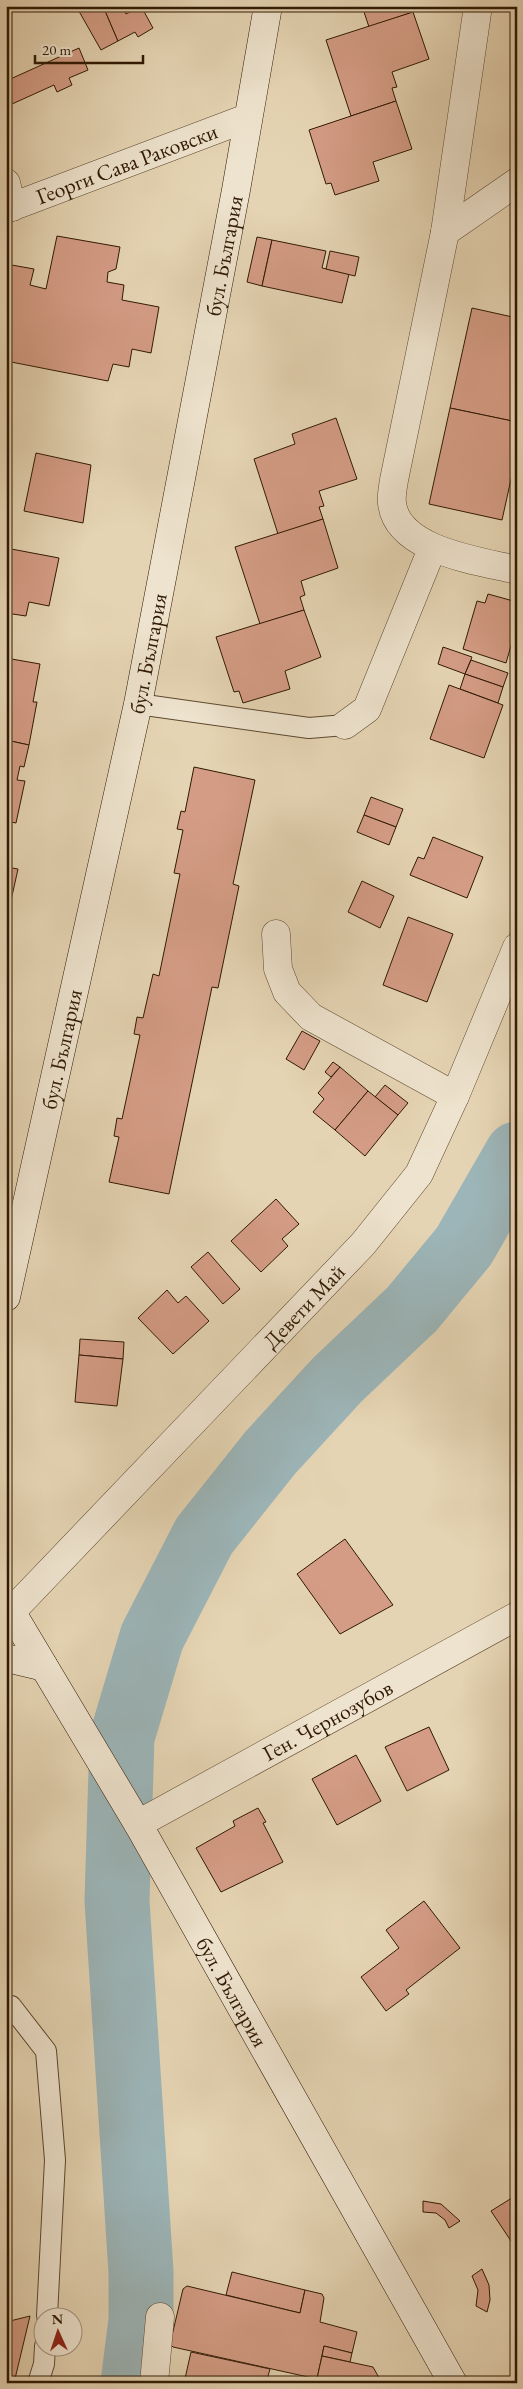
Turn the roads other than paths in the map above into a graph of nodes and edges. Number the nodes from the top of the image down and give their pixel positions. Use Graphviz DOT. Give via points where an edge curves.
graph roads {
  1 [pos="268,6"];
  2 [pos="478,6"];
  3 [pos="247,118"];
  4 [pos="517,182"];
  5 [pos="8,200"];
  6 [pos="444,232"];
  7 [pos="432,548"];
  8 [pos="517,570"];
  9 [pos="138,704"];
  10 [pos="345,725"];
  11 [pos="276,934"];
  12 [pos="517,947"];
  13 [pos="455,1096"];
  14 [pos="6,1297"];
  15 [pos="9,1607"];
  16 [pos="517,1616"];
  17 [pos="6,1658"];
  18 [pos="44,1667"];
  19 [pos="137,1821"];
  20 [pos="11,2006"];
  21 [pos="48,2306"];
  22 [pos="160,2317"];
  23 [pos="44,2356"];
  24 [pos="38,2383"];
  25 [pos="154,2383"];
  26 [pos="453,2383"];
  1 -- 3 [label="street, бул. България"];
  2 -- 6 [label="street"];
  3 -- 5 [label="street, Георги Сава Раковски"];
  3 -- 9 [label="street, бул. България"];
  4 -- 6 [label="street"];
  6 -- 7 [label="street" via="394,480 392,504 402,527"];
  7 -- 8 [label="street"];
  7 -- 10 [label="street" via="367,709"];
  9 -- 10 [label="lane" via="308,728"];
  9 -- 14 [label="street, бул. България"];
  11 -- 13 [label="street" via="278,969 287,992 311,1017"];
  12 -- 13 [label="street, Девети Май"];
  13 -- 15 [label="street, Девети Май" via="419,1174 363,1244"];
  15 -- 18 [label="street, бул. България"];
  16 -- 19 [label="street, Ген. Чернозубов"];
  17 -- 18 [label="street"];
  18 -- 19 [label="street, бул. България"];
  19 -- 26 [label="street, бул. България"];
  20 -- 21 [label="lane" via="46,2051 55,2160"];
  22 -- 25 [label="street"];
  23 -- 24 [label="lane"];
}
